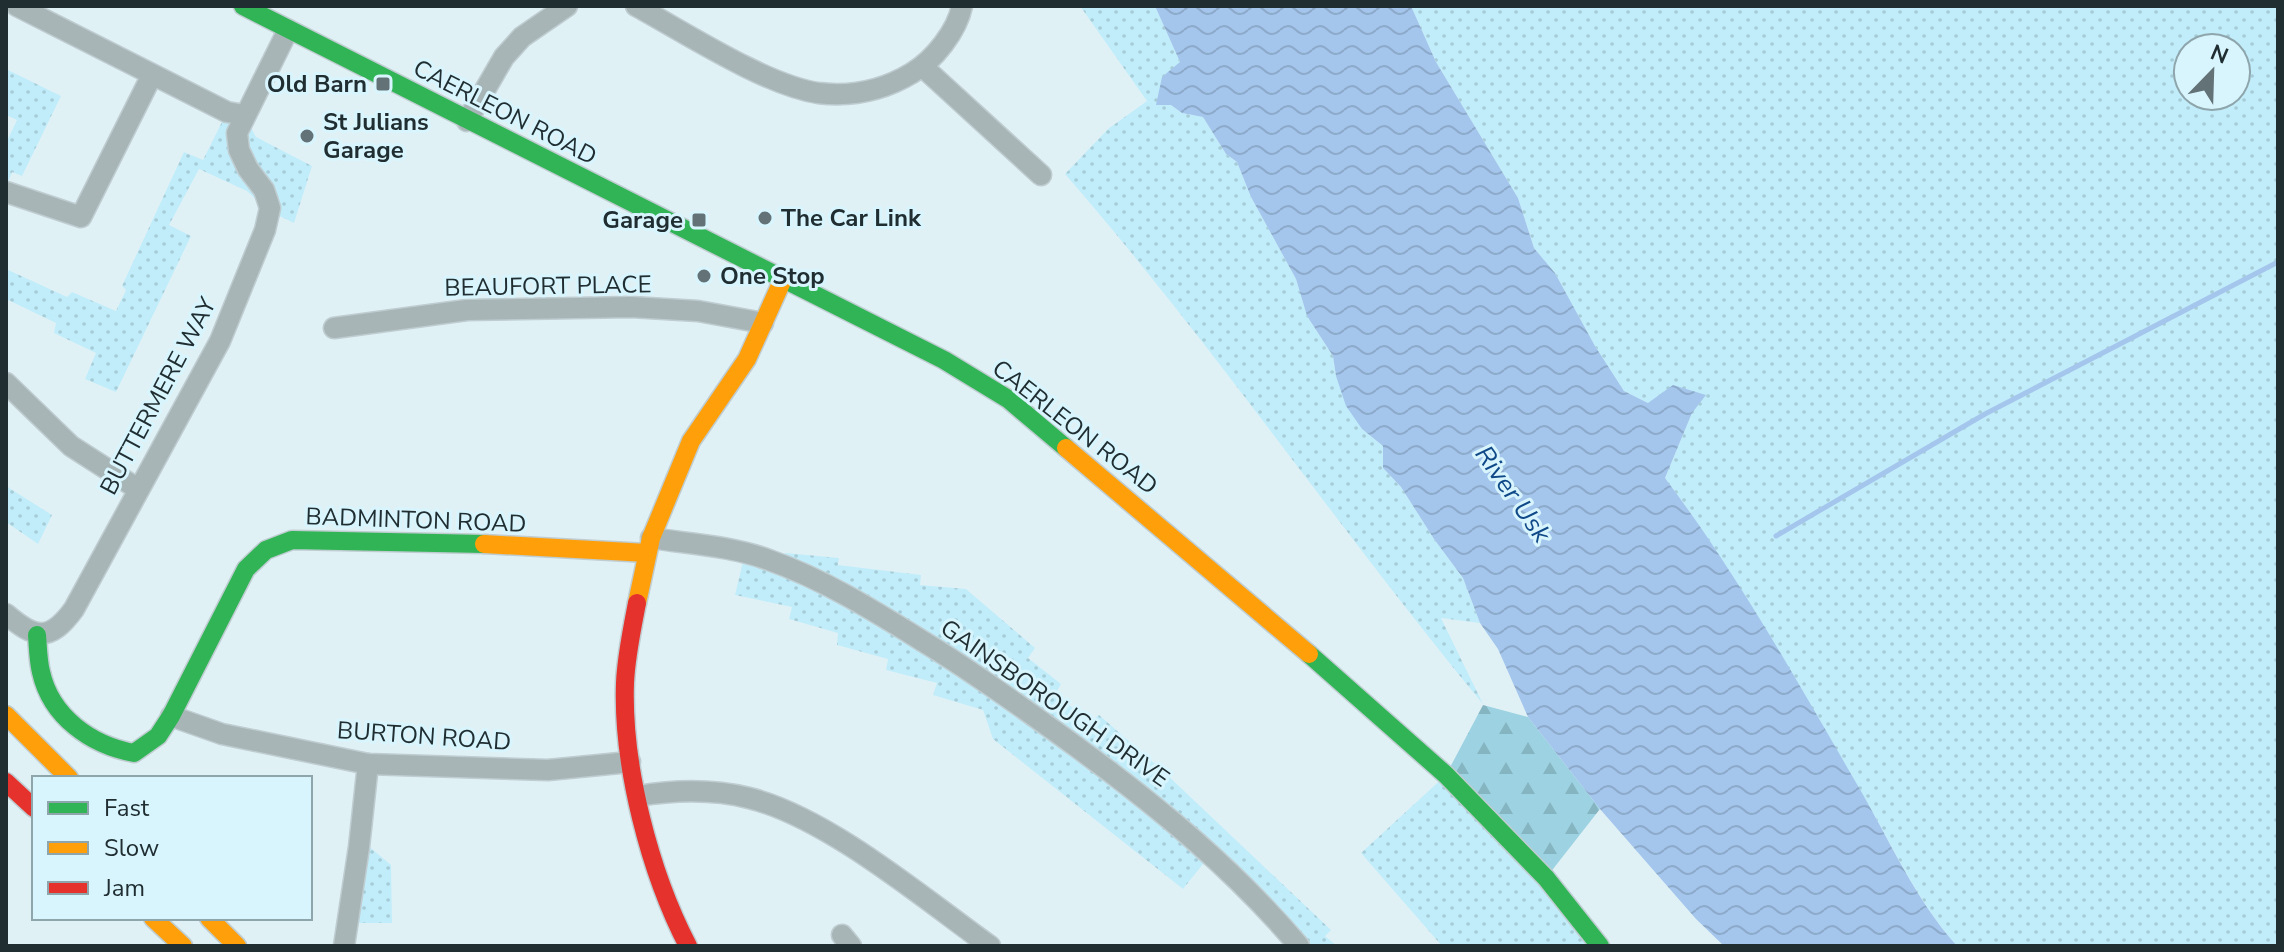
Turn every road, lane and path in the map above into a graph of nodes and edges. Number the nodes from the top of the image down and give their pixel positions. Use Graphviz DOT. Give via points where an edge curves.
graph roads {
  1 [pos="17,6"];
  2 [pos="243,6"];
  3 [pos="567,6"];
  4 [pos="636,6"];
  5 [pos="962,6"];
  6 [pos="288,30"];
  7 [pos="923,67"];
  8 [pos="152,75"];
  9 [pos="244,115"];
  10 [pos="467,121"];
  11 [pos="1041,175"];
  12 [pos="6,192"];
  13 [pos="784,277"];
  14 [pos="763,323"];
  15 [pos="334,328"];
  16 [pos="6,383"];
  17 [pos="138,489"];
  18 [pos="649,546"];
  19 [pos="6,614"];
  20 [pos="37,635"];
  21 [pos="6,715"];
  22 [pos="171,716"];
  23 [pos="6,734"];
  24 [pos="630,762"];
  25 [pos="368,764"];
  26 [pos="55,776"];
  27 [pos="67,776"];
  28 [pos="6,782"];
  29 [pos="638,796"];
  30 [pos="32,806"];
  31 [pos="155,920"];
  32 [pos="211,920"];
  33 [pos="183,946"];
  34 [pos="237,946"];
  35 [pos="344,946"];
  36 [pos="688,946"];
  37 [pos="988,946"];
  38 [pos="1299,946"];
  39 [pos="1600,946"];
  1 -- 8 [label="street"];
  2 -- 6 [label="main road, CAERLEON ROAD"];
  3 -- 10 [label="street" via="522,37 504,57"];
  4 -- 7 [label="street" via="754,70 816,93 878,89"];
  5 -- 7 [label="street" via="944,43"];
  6 -- 9 [label="street"];
  6 -- 10 [label="main road, CAERLEON ROAD"];
  7 -- 11 [label="street"];
  8 -- 9 [label="street" via="227,112"];
  8 -- 12 [label="street" via="81,217"];
  9 -- 17 [label="street, BUTTERMERE WAY" via="237,133 239,150 270,208 265,230 220,341"];
  10 -- 13 [label="main road, CAERLEON ROAD"];
  13 -- 14 [label="main road"];
  13 -- 39 [label="main road, CAERLEON ROAD" via="944,360 1008,399 1054,436 1446,775 1546,878"];
  14 -- 15 [label="street, BEAUFORT PLACE" via="698,311 631,307 467,310"];
  14 -- 18 [label="main road" via="747,359 691,441"];
  16 -- 17 [label="street" via="71,446"];
  17 -- 20 [label="street, BUTTERMERE WAY" via="74,609 62,625"];
  18 -- 22 [label="main road, BADMINTON ROAD" via="292,540 273,544 246,569"];
  18 -- 24 [label="main road" via="625,683"];
  18 -- 38 [label="street, GAINSBOROUGH DRIVE" via="727,549 769,560 883,617 990,683 1172,819"];
  19 -- 20 [label="street"];
  20 -- 22 [label="main road, BADMINTON ROAD" via="42,676 55,703 65,719 104,747 134,753 158,736"];
  21 -- 27 [label="main road"];
  22 -- 25 [label="street, BURTON ROAD" via="222,734"];
  23 -- 26 [label="main road"];
  24 -- 25 [label="street, BURTON ROAD" via="548,770"];
  24 -- 29 [label="main road"];
  25 -- 35 [label="street"];
  28 -- 30 [label="main road"];
  29 -- 36 [label="main road" via="659,879"];
  29 -- 37 [label="street" via="718,792 783,810 880,867"];
  31 -- 33 [label="main road"];
  32 -- 34 [label="main road"];
}
